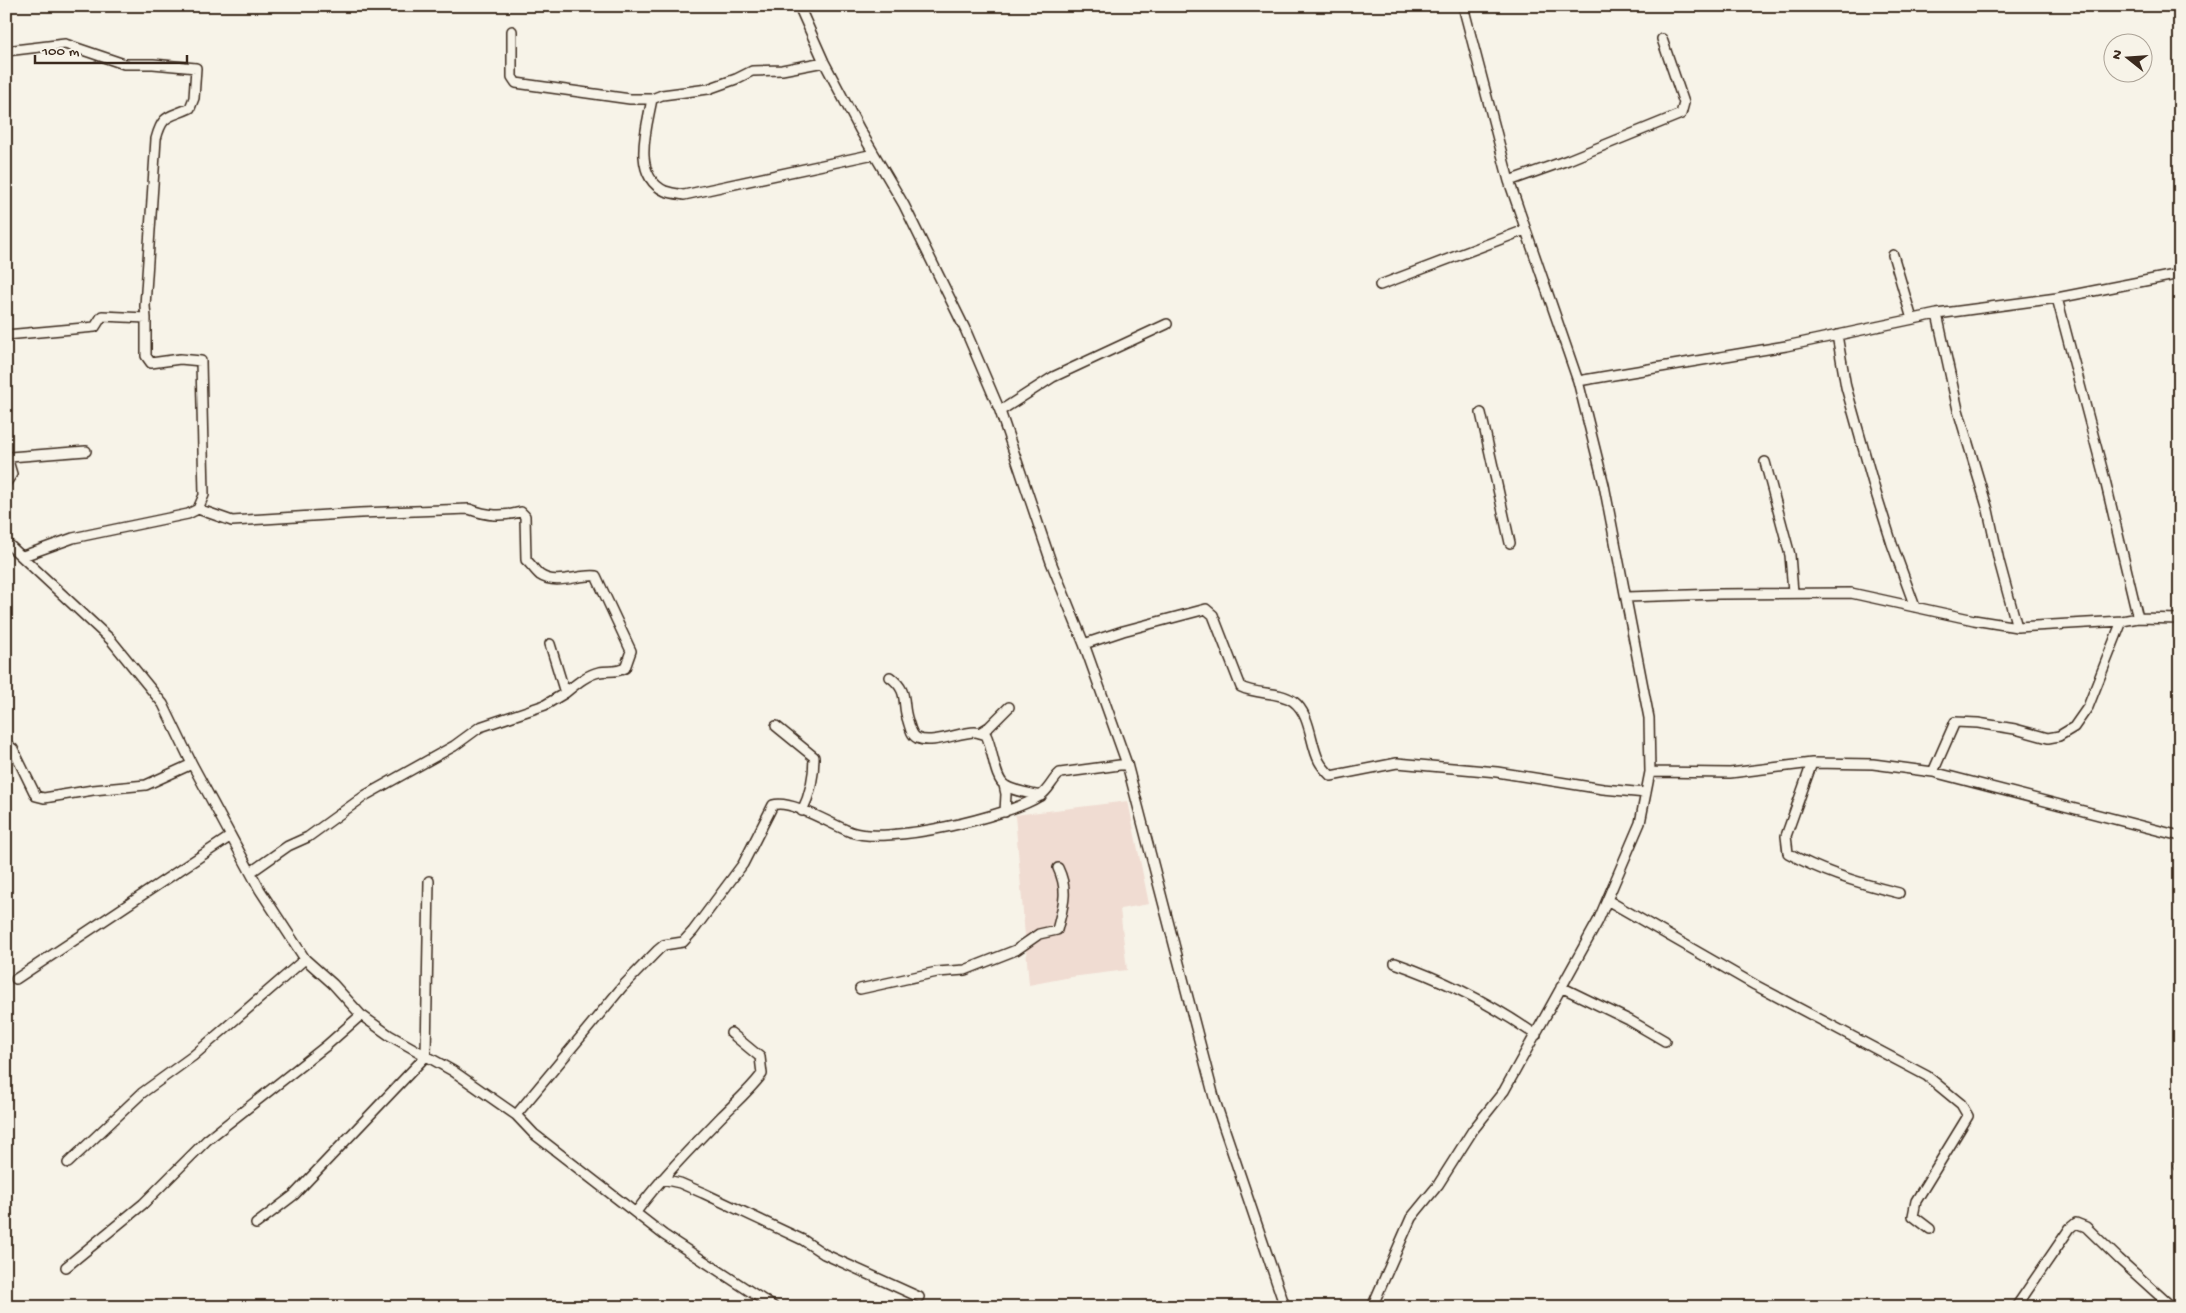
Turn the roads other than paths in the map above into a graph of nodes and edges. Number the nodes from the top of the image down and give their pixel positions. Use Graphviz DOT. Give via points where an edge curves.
graph roads {
  1 [pos="799,6"];
  2 [pos="1463,6"];
  3 [pos="512,31"];
  4 [pos="1662,39"];
  5 [pos="6,51"];
  6 [pos="824,62"];
  7 [pos="652,99"];
  8 [pos="874,154"];
  9 [pos="1509,181"];
  10 [pos="1525,230"];
  11 [pos="1893,255"];
  12 [pos="2180,274"];
  13 [pos="1380,286"];
  14 [pos="2057,298"];
  15 [pos="1937,314"];
  16 [pos="146,318"];
  17 [pos="1912,319"];
  18 [pos="1167,324"];
  19 [pos="6,335"];
  20 [pos="1837,335"];
  21 [pos="1578,381"];
  22 [pos="1000,411"];
  23 [pos="1481,413"];
  24 [pos="86,452"];
  25 [pos="1765,462"];
  26 [pos="6,483"];
  27 [pos="198,509"];
  28 [pos="6,542"];
  29 [pos="1510,543"];
  30 [pos="23,556"];
  31 [pos="1793,592"];
  32 [pos="1626,597"];
  33 [pos="1915,607"];
  34 [pos="2138,618"];
  35 [pos="2180,619"];
  36 [pos="2122,621"];
  37 [pos="2017,627"];
  38 [pos="550,644"];
  39 [pos="1084,644"];
  40 [pos="890,677"];
  41 [pos="565,693"];
  42 [pos="1009,707"];
  43 [pos="776,726"];
  44 [pos="979,733"];
  45 [pos="6,744"];
  46 [pos="1812,763"];
  47 [pos="192,764"];
  48 [pos="1128,764"];
  49 [pos="1650,772"];
  50 [pos="1932,772"];
  51 [pos="1004,785"];
  52 [pos="1646,793"];
  53 [pos="1041,796"];
  54 [pos="802,810"];
  55 [pos="1005,812"];
  56 [pos="231,836"];
  57 [pos="2180,836"];
  58 [pos="1058,868"];
  59 [pos="251,872"];
  60 [pos="429,881"];
  61 [pos="1899,893"];
  62 [pos="1607,900"];
  63 [pos="304,959"];
  64 [pos="1395,963"];
  65 [pos="16,979"];
  66 [pos="1562,987"];
  67 [pos="860,989"];
  68 [pos="361,1015"];
  69 [pos="731,1033"];
  70 [pos="1536,1035"];
  71 [pos="1665,1041"];
  72 [pos="426,1056"];
  73 [pos="516,1115"];
  74 [pos="68,1164"];
  75 [pos="662,1179"];
  76 [pos="636,1212"];
  77 [pos="256,1224"];
  78 [pos="1930,1229"];
  79 [pos="66,1267"];
  80 [pos="919,1297"];
  81 [pos="774,1307"];
  82 [pos="1285,1307"];
  83 [pos="1372,1307"];
  84 [pos="2016,1307"];
  85 [pos="2172,1307"];
  1 -- 6 [label="street"];
  2 -- 9 [label="street"];
  3 -- 7 [label="street" via="512,77 516,83 630,99"];
  4 -- 9 [label="street" via="1684,102 1681,114"];
  5 -- 16 [label="street" via="65,44 124,64 196,68 190,108 168,115 160,124 156,138"];
  6 -- 7 [label="street" via="782,70 752,71 708,90"];
  6 -- 8 [label="street"];
  7 -- 8 [label="street" via="644,165 652,181 665,191 684,195"];
  8 -- 22 [label="street" via="965,329"];
  9 -- 10 [label="street"];
  10 -- 13 [label="street"];
  10 -- 21 [label="street"];
  11 -- 17 [label="street"];
  12 -- 14 [label="street"];
  14 -- 15 [label="street"];
  14 -- 34 [label="street"];
  15 -- 17 [label="street"];
  15 -- 37 [label="street" via="1958,410 1988,510"];
  16 -- 19 [label="street" via="102,316 95,327"];
  16 -- 27 [label="street" via="146,356 151,363 180,359 201,362 204,495"];
  17 -- 20 [label="street"];
  18 -- 22 [label="street" via="1053,377"];
  20 -- 21 [label="street"];
  20 -- 33 [label="street" via="1846,386 1875,490"];
  21 -- 32 [label="street" via="1604,485"];
  22 -- 39 [label="street" via="1051,562"];
  23 -- 29 [label="street"];
  24 -- 26 [label="street" via="10,458 12,474"];
  25 -- 31 [label="street" via="1790,555"];
  27 -- 30 [label="street" via="188,514 73,538"];
  27 -- 41 [label="street" via="232,521 469,509 503,517 521,512 525,516 526,560 541,576 562,580 596,576 631,652 625,668 584,678"];
  28 -- 30 [label="street"];
  30 -- 47 [label="street" via="111,640 163,704"];
  31 -- 32 [label="street"];
  31 -- 33 [label="street" via="1851,593"];
  32 -- 49 [label="street" via="1649,718"];
  33 -- 37 [label="street"];
  34 -- 35 [label="street"];
  34 -- 36 [label="street"];
  36 -- 37 [label="street"];
  36 -- 50 [label="street" via="2088,707 2074,727 2048,738 2015,729 1955,722"];
  38 -- 41 [label="street"];
  39 -- 48 [label="street"];
  39 -- 52 [label="street" via="1206,609 1213,615 1241,687 1292,700 1304,717 1319,761 1331,776 1396,764 1496,772"];
  40 -- 44 [label="street" via="900,685 911,732 917,738 926,740"];
  41 -- 59 [label="street" via="545,705 480,726 454,746 366,795 308,837 288,846"];
  42 -- 44 [label="street"];
  43 -- 54 [label="street" via="814,757 809,798"];
  44 -- 51 [label="street" via="986,735 991,745 998,778"];
  45 -- 47 [label="street" via="13,749 36,796 44,798 146,785"];
  46 -- 49 [label="street" via="1730,773"];
  46 -- 50 [label="street" via="1873,764"];
  46 -- 61 [label="street" via="1786,836 1788,853 1831,872"];
  47 -- 56 [label="street"];
  48 -- 53 [label="street" via="1060,773"];
  48 -- 82 [label="street" via="1215,1101"];
  49 -- 52 [label="street"];
  50 -- 57 [label="street"];
  51 -- 53 [label="street"];
  51 -- 55 [label="street"];
  52 -- 62 [label="street" via="1640,822"];
  53 -- 55 [label="street"];
  54 -- 55 [label="street" via="852,833 880,836 977,821"];
  54 -- 73 [label="street" via="779,803 773,805 743,864 693,931 683,942 664,945 623,986"];
  56 -- 59 [label="street"];
  56 -- 65 [label="street"];
  58 -- 67 [label="street" via="1065,882 1065,899 1057,930 1040,934 1016,950 965,970 937,972"];
  59 -- 63 [label="street"];
  60 -- 72 [label="street"];
  62 -- 66 [label="street"];
  62 -- 78 [label="street" via="1755,985 1927,1076 1962,1104 1968,1116 1916,1201 1913,1216"];
  63 -- 68 [label="street"];
  63 -- 74 [label="street" via="193,1056 142,1093"];
  64 -- 70 [label="street" via="1451,986 1517,1021"];
  66 -- 70 [label="street"];
  66 -- 71 [label="street"];
  68 -- 72 [label="street" via="389,1036"];
  68 -- 79 [label="street" via="207,1140 143,1204"];
  69 -- 75 [label="street" via="760,1057 762,1074"];
  70 -- 83 [label="street" via="1504,1091 1411,1218"];
  72 -- 73 [label="street"];
  72 -- 77 [label="street" via="294,1195"];
  73 -- 76 [label="street" via="534,1134"];
  75 -- 76 [label="street"];
  75 -- 80 [label="street" via="680,1183"];
  76 -- 81 [label="street" via="664,1235"];
  84 -- 85 [label="street" via="2076,1223 2086,1226"];
}
